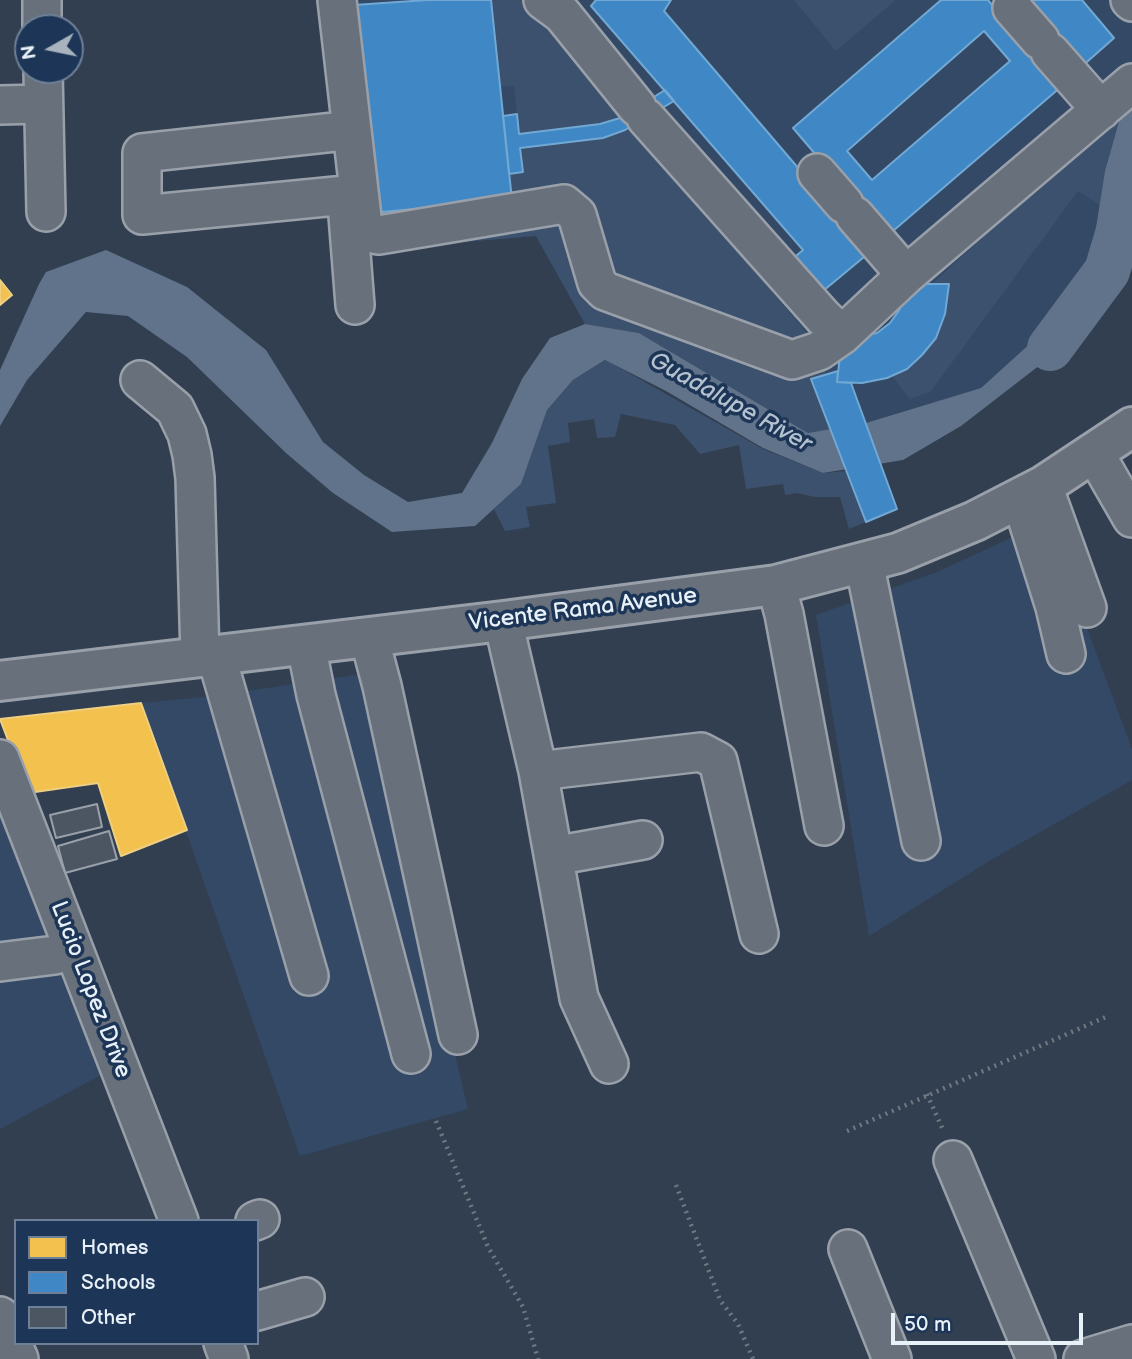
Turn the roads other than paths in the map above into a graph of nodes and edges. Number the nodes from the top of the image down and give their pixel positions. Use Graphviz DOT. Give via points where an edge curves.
graph roads {
  1 [pos="328,0"];
  2 [pos="337,0"];
  3 [pos="556,5"];
  4 [pos="1012,8"];
  5 [pos="1132,83"];
  6 [pos="43,87"];
  7 [pos="0,105"];
  8 [pos="1101,110"];
  9 [pos="344,131"];
  10 [pos="817,173"];
  11 [pos="346,195"];
  12 [pos="46,212"];
  13 [pos="905,275"];
  14 [pos="355,305"];
  15 [pos="842,335"];
  16 [pos="140,380"];
  17 [pos="1132,427"];
  18 [pos="1094,452"];
  19 [pos="1032,493"];
  20 [pos="1132,519"];
  21 [pos="864,562"];
  22 [pos="776,585"];
  23 [pos="1087,608"];
  24 [pos="503,621"];
  25 [pos="369,637"];
  26 [pos="306,645"];
  27 [pos="1066,654"];
  28 [pos="208,656"];
  29 [pos="0,681"];
  30 [pos="0,759"];
  31 [pos="538,771"];
  32 [pos="824,826"];
  33 [pos="643,840"];
  34 [pos="921,841"];
  35 [pos="554,856"];
  36 [pos="759,934"];
  37 [pos="55,955"];
  38 [pos="0,962"];
  39 [pos="309,976"];
  40 [pos="458,1035"];
  41 [pos="411,1054"];
  42 [pos="609,1064"];
  43 [pos="953,1160"];
  44 [pos="179,1219"];
  45 [pos="848,1249"];
  46 [pos="305,1297"];
  47 [pos="259,1310"];
  48 [pos="0,1316"];
  49 [pos="1132,1344"];
  50 [pos="19,1359"];
  51 [pos="892,1359"];
  52 [pos="1035,1359"];
  53 [pos="1083,1359"];
  1 -- 9 [label="street"];
  2 -- 15 [label="street" via="363,226 368,233 379,235 564,204 577,215 597,283 605,291 792,360 819,351"];
  3 -- 15 [label="street" via="642,113"];
  4 -- 8 [label="street"];
  5 -- 8 [label="street"];
  6 -- 7 [label="street"];
  6 -- 12 [label="street"];
  8 -- 13 [label="street"];
  9 -- 11 [label="street"];
  9 -- 11 [label="street" via="142,153 142,215"];
  10 -- 13 [label="street"];
  11 -- 14 [label="street"];
  13 -- 15 [label="street"];
  16 -- 28 [label="street" via="175,408 187,434 195,478"];
  17 -- 18 [label="main road, Vicente Rama Avenue"];
  18 -- 19 [label="main road, Vicente Rama Avenue"];
  18 -- 20 [label="street"];
  19 -- 21 [label="main road, Vicente Rama Avenue" via="898,553"];
  19 -- 23 [label="street"];
  19 -- 27 [label="street"];
  21 -- 22 [label="main road, Vicente Rama Avenue"];
  21 -- 34 [label="street"];
  22 -- 24 [label="main road, Vicente Rama Avenue"];
  22 -- 32 [label="street"];
  24 -- 25 [label="main road, Vicente Rama Avenue"];
  24 -- 31 [label="street"];
  25 -- 26 [label="main road, Vicente Rama Avenue"];
  25 -- 40 [label="street"];
  26 -- 28 [label="main road, Vicente Rama Avenue"];
  26 -- 41 [label="street"];
  28 -- 29 [label="main road, Vicente Rama Avenue"];
  28 -- 39 [label="street"];
  30 -- 44 [label="street, Lucio Lopez Drive"];
  31 -- 35 [label="street"];
  31 -- 36 [label="street" via="701,752 718,761"];
  33 -- 35 [label="street"];
  35 -- 42 [label="street" via="579,998"];
  37 -- 38 [label="street"];
  43 -- 52 [label="street"];
  45 -- 51 [label="street"];
  46 -- 47 [label="street"];
  48 -- 50 [label="street"];
  49 -- 53 [label="street"];
}
